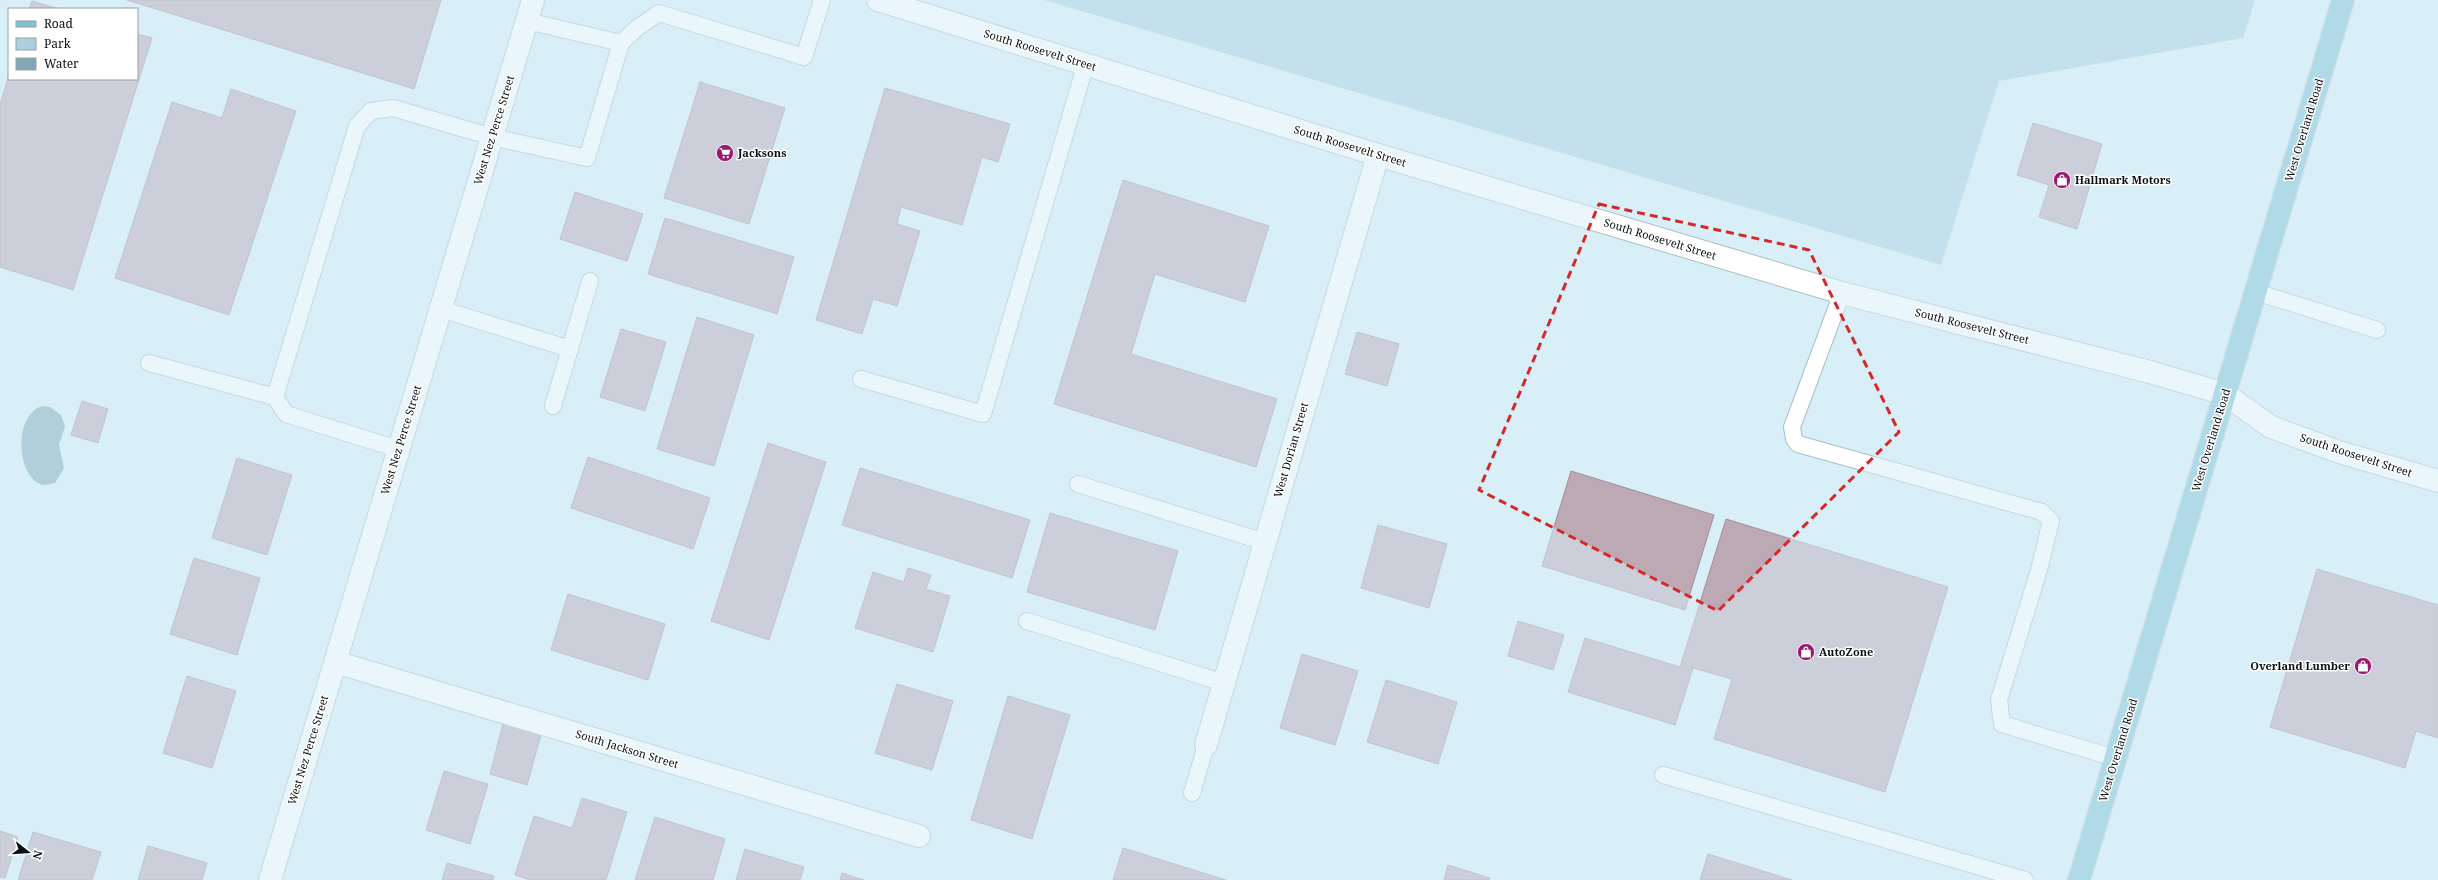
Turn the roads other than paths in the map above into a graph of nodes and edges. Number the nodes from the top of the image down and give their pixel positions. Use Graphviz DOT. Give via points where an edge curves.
graph roads {
  1 [pos="533,0"];
  2 [pos="822,0"];
  3 [pos="878,0"];
  4 [pos="2343,0"];
  5 [pos="661,6"];
  6 [pos="527,20"];
  7 [pos="621,44"];
  8 [pos="1086,63"];
  9 [pos="492,137"];
  10 [pos="1378,155"];
  11 [pos="590,281"];
  12 [pos="2256,292"];
  13 [pos="1842,293"];
  14 [pos="441,309"];
  15 [pos="2377,330"];
  16 [pos="570,350"];
  17 [pos="149,362"];
  18 [pos="861,379"];
  19 [pos="2224,394"];
  20 [pos="275,398"];
  21 [pos="553,406"];
  22 [pos="398,449"];
  23 [pos="2438,481"];
  24 [pos="1078,484"];
  25 [pos="1265,542"];
  26 [pos="1027,621"];
  27 [pos="334,662"];
  28 [pos="1224,683"];
  29 [pos="1206,746"];
  30 [pos="2115,758"];
  31 [pos="1663,775"];
  32 [pos="1192,793"];
  33 [pos="919,836"];
  34 [pos="270,880"];
  35 [pos="2025,880"];
  36 [pos="2079,880"];
  1 -- 6 [label="street, West Nez Perce Street"];
  2 -- 5 [label="lane" via="804,57"];
  3 -- 8 [label="street, South Roosevelt Street"];
  4 -- 12 [label="main road, West Overland Road"];
  5 -- 7 [label="lane"];
  6 -- 7 [label="lane"];
  6 -- 9 [label="street, West Nez Perce Street"];
  7 -- 9 [label="lane" via="586,158"];
  8 -- 10 [label="street, South Roosevelt Street"];
  8 -- 18 [label="lane" via="983,414"];
  9 -- 14 [label="street, West Nez Perce Street"];
  9 -- 20 [label="lane" via="394,108 371,111 357,126"];
  10 -- 13 [label="street, South Roosevelt Street"];
  10 -- 25 [label="street, West Dorian Street"];
  11 -- 16 [label="lane"];
  12 -- 15 [label="lane"];
  12 -- 19 [label="main road, West Overland Road"];
  13 -- 19 [label="street, South Roosevelt Street" via="2150,372"];
  13 -- 30 [label="lane" via="1792,427 1794,439 1798,444 2042,512 2051,521 2039,570 1999,700 2002,724"];
  14 -- 16 [label="lane"];
  14 -- 22 [label="street, West Nez Perce Street"];
  16 -- 21 [label="lane"];
  17 -- 20 [label="lane"];
  19 -- 23 [label="street, South Roosevelt Street" via="2271,427 2339,452"];
  19 -- 30 [label="main road, West Overland Road"];
  20 -- 22 [label="lane" via="286,414"];
  22 -- 27 [label="street, West Nez Perce Street"];
  24 -- 25 [label="lane"];
  25 -- 28 [label="street, West Dorian Street"];
  26 -- 28 [label="lane"];
  27 -- 33 [label="street, South Jackson Street"];
  27 -- 34 [label="street, West Nez Perce Street"];
  28 -- 29 [label="street, West Dorian Street"];
  29 -- 32 [label="lane"];
  30 -- 36 [label="main road, West Overland Road"];
  31 -- 35 [label="lane"];
}
